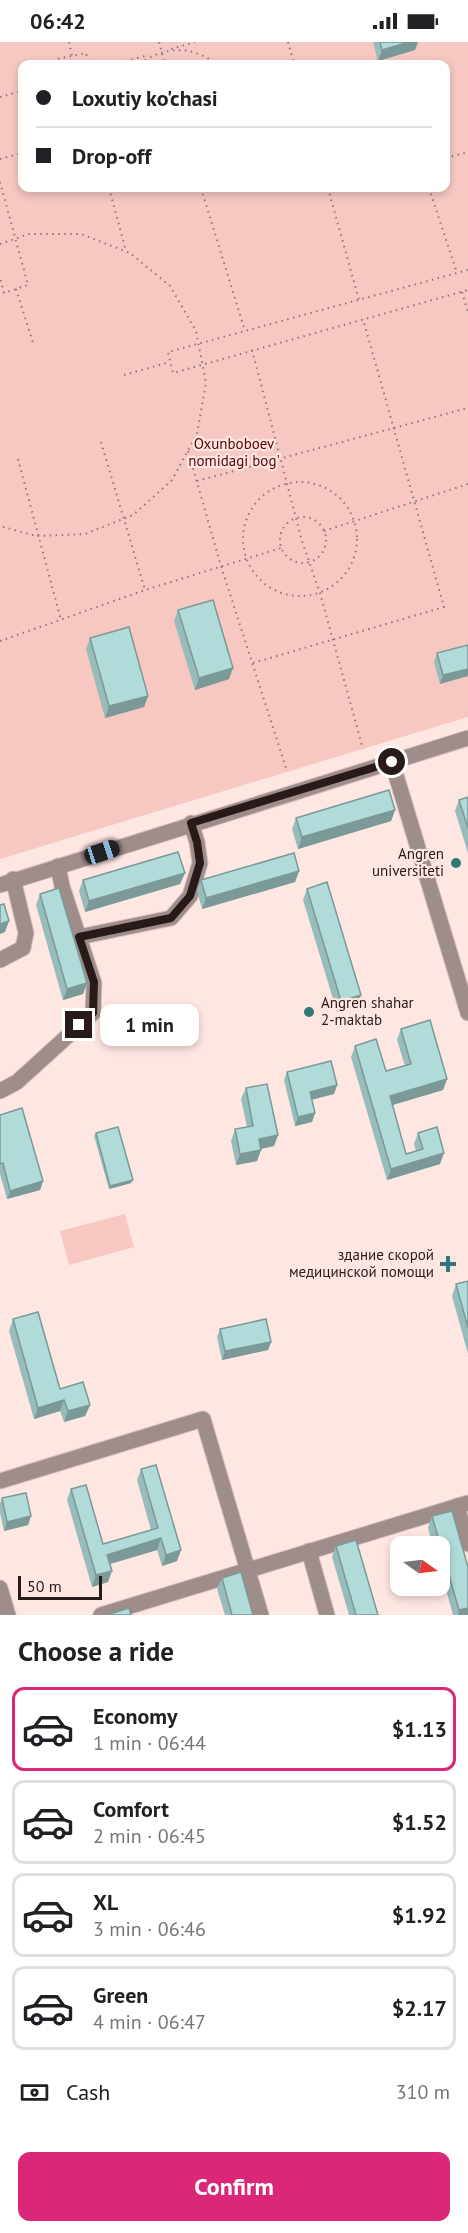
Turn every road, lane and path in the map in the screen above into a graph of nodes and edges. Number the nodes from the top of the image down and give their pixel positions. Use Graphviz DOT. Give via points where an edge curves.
graph roads {
  1 [pos="69,42"];
  2 [pos="159,42"];
  3 [pos="195,42"];
  4 [pos="288,42"];
  5 [pos="168,50"];
  6 [pos="162,52"];
  7 [pos="72,56"];
  8 [pos="57,60"];
  9 [pos="88,60"];
  10 [pos="130,60"];
  11 [pos="145,60"];
  12 [pos="164,60"];
  13 [pos="210,60"];
  14 [pos="293,60"];
  15 [pos="18,92"];
  16 [pos="0,97"];
  17 [pos="468,152"];
  18 [pos="18,154"];
  19 [pos="450,157"];
  20 [pos="0,159"];
  21 [pos="0,182"];
  22 [pos="109,192"];
  23 [pos="202,192"];
  24 [pos="330,192"];
  25 [pos="430,192"];
  26 [pos="15,238"];
  27 [pos="0,244"];
  28 [pos="126,251"];
  29 [pos="468,270"];
  30 [pos="457,273"];
  31 [pos="0,278"];
  32 [pos="16,289"];
  33 [pos="468,290"];
  34 [pos="462,292"];
  35 [pos="359,300"];
  36 [pos="468,313"];
  37 [pos="363,319"];
  38 [pos="245,331"];
  39 [pos="33,343"];
  40 [pos="198,344"];
  41 [pos="252,351"];
  42 [pos="170,362"];
  43 [pos="202,364"];
  44 [pos="124,375"];
  45 [pos="468,408"];
  46 [pos="395,427"];
  47 [pos="100,441"];
  48 [pos="188,451"];
  49 [pos="18,459"];
  50 [pos="280,459"];
  51 [pos="197,481"];
  52 [pos="286,483"];
  53 [pos="468,484"];
  54 [pos="416,501"];
  55 [pos="124,518"];
  56 [pos="296,518"];
  57 [pos="354,520"];
  58 [pos="0,526"];
  59 [pos="324,531"];
  60 [pos="39,536"];
  61 [pos="281,548"];
  62 [pos="246,558"];
  63 [pos="309,562"];
  64 [pos="221,566"];
  65 [pos="145,590"];
  66 [pos="320,593"];
  67 [pos="61,620"];
  68 [pos="333,638"];
  69 [pos="0,641"];
  70 [pos="253,663"];
  71 [pos="468,738"];
  72 [pos="363,749"];
  73 [pos="392,762"];
  74 [pos="287,771"];
  75 [pos="191,823"];
  76 [pos="58,866"];
  77 [pos="7,882"];
  78 [pos="79,937"];
  79 [pos="0,960"];
  80 [pos="468,1013"];
  81 [pos="0,1091"];
  82 [pos="0,1481"];
  83 [pos="463,1505"];
  84 [pos="468,1544"];
  85 [pos="309,1551"];
  86 [pos="248,1570"];
  87 [pos="0,1588"];
  88 [pos="130,1611"];
  89 [pos="8,1615"];
  90 [pos="100,1615"];
  91 [pos="261,1615"];
  92 [pos="327,1615"];
  1 -- 7 [label="path"];
  2 -- 6 [label="path"];
  3 -- 5 [label="path"];
  4 -- 14 [label="path"];
  5 -- 6 [label="path"];
  5 -- 13 [label="path" via="188,50"];
  6 -- 10 [label="path"];
  6 -- 11 [label="path"];
  6 -- 12 [label="path"];
  7 -- 8 [label="path"];
  7 -- 9 [label="path" via="86,53"];
  15 -- 16 [label="path"];
  17 -- 19 [label="path"];
  18 -- 20 [label="path"];
  21 -- 26 [label="path"];
  22 -- 28 [label="path"];
  23 -- 38 [label="path"];
  24 -- 35 [label="path"];
  25 -- 30 [label="path"];
  26 -- 27 [label="path"];
  26 -- 28 [label="path" via="29,234 81,234"];
  26 -- 32 [label="path" via="28,285"];
  28 -- 40 [label="path" via="170,286 196,331"];
  29 -- 30 [label="path"];
  30 -- 35 [label="path"];
  31 -- 32 [label="path" via="4,293"];
  32 -- 39 [label="path"];
  33 -- 34 [label="path"];
  34 -- 36 [label="path"];
  34 -- 37 [label="path"];
  35 -- 38 [label="path"];
  37 -- 41 [label="path"];
  37 -- 46 [label="path"];
  38 -- 40 [label="path"];
  40 -- 42 [label="path" via="168,352"];
  40 -- 43 [label="path"];
  41 -- 43 [label="path"];
  41 -- 50 [label="path"];
  42 -- 43 [label="path" via="173,373"];
  42 -- 44 [label="path"];
  43 -- 48 [label="path" via="206,383 197,434"];
  45 -- 46 [label="path"];
  46 -- 50 [label="path"];
  46 -- 54 [label="path"];
  47 -- 55 [label="path"];
  48 -- 51 [label="path"];
  48 -- 55 [label="path" via="172,480 133,515"];
  49 -- 60 [label="path"];
  50 -- 51 [label="path"];
  50 -- 52 [label="path"];
  51 -- 64 [label="path"];
  52 -- 56 [label="path"];
  52 -- 57 [label="path" via="326,488 341,499"];
  52 -- 62 [label="path" via="257,502 248,518 243,536"];
  53 -- 54 [label="path"];
  54 -- 57 [label="path"];
  54 -- 68 [label="path" via="444,607"];
  55 -- 60 [label="path" via="85,534"];
  55 -- 65 [label="path"];
  56 -- 59 [label="path" via="313,519"];
  56 -- 61 [label="path" via="281,532"];
  56 -- 63 [label="path"];
  57 -- 59 [label="path"];
  57 -- 66 [label="path" via="356,552 349,570"];
  58 -- 60 [label="path"];
  59 -- 63 [label="path" via="324,550"];
  60 -- 67 [label="path"];
  61 -- 62 [label="path"];
  61 -- 63 [label="path" via="291,560"];
  62 -- 64 [label="path"];
  62 -- 66 [label="path" via="266,586 302,597"];
  63 -- 66 [label="path"];
  64 -- 65 [label="path"];
  64 -- 70 [label="path"];
  65 -- 67 [label="path"];
  66 -- 68 [label="path"];
  67 -- 69 [label="path"];
  68 -- 70 [label="path"];
  68 -- 72 [label="path"];
  70 -- 74 [label="path"];
  71 -- 73 [label="street"];
  73 -- 75 [label="street"];
  73 -- 80 [label="street"];
  75 -- 76 [label="street"];
  75 -- 78 [label="street" via="200,863 190,896 171,918"];
  76 -- 77 [label="street"];
  76 -- 78 [label="street"];
  77 -- 79 [label="street" via="26,933 23,948"];
  78 -- 81 [label="street" via="94,982 93,1013 16,1082"];
  82 -- 86 [label="street" via="203,1419"];
  83 -- 84 [label="street"];
  83 -- 85 [label="street"];
  85 -- 86 [label="street"];
  85 -- 92 [label="street"];
  86 -- 88 [label="street"];
  86 -- 91 [label="street"];
  87 -- 89 [label="street"];
  88 -- 90 [label="street"];
}
